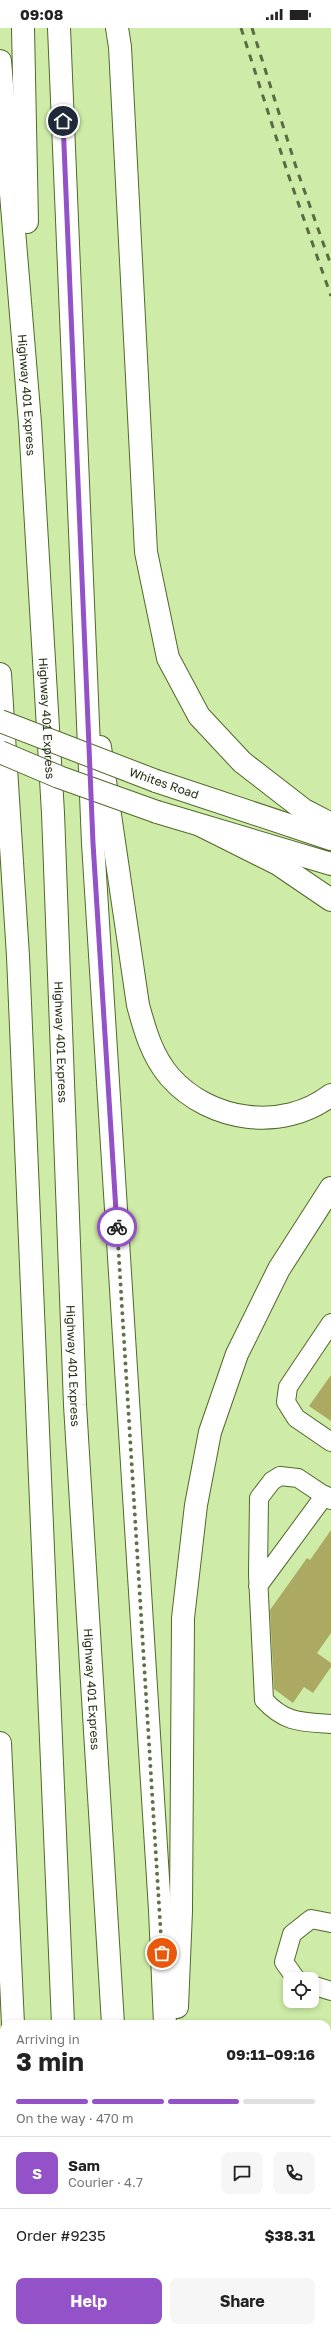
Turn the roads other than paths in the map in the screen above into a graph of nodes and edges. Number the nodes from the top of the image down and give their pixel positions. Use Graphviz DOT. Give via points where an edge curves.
graph roads {
  1 [pos="23,28"];
  2 [pos="59,28"];
  3 [pos="117,28"];
  4 [pos="0,61"];
  5 [pos="30,423"];
  6 [pos="0,674"];
  7 [pos="86,700"];
  8 [pos="0,721"];
  9 [pos="0,752"];
  10 [pos="331,824"];
  11 [pos="202,826"];
  12 [pos="331,839"];
  13 [pos="331,864"];
  14 [pos="331,900"];
  15 [pos="331,1095"];
  16 [pos="331,1188"];
  17 [pos="331,1323"];
  18 [pos="331,1442"];
  19 [pos="328,1498"];
  20 [pos="258,1586"];
  21 [pos="329,1722"];
  22 [pos="0,1743"];
  23 [pos="0,1801"];
  24 [pos="4,1822"];
  25 [pos="331,1923"];
  26 [pos="291,1972"];
  27 [pos="319,1987"];
  28 [pos="331,1991"];
  29 [pos="13,2020"];
  30 [pos="63,2020"];
  31 [pos="112,2020"];
  32 [pos="165,2020"];
  33 [pos="176,2020"];
  1 -- 5 [label="main road"];
  2 -- 7 [label="main road"];
  3 -- 10 [label="main road" via="146,552 168,658 199,716 242,762 304,810"];
  4 -- 5 [label="main road, Highway 401 Express"];
  5 -- 31 [label="main road, Highway 401 Express" via="53,814 75,1405"];
  6 -- 30 [label="main road" via="18,964"];
  7 -- 15 [label="main road" via="101,748 138,1005 155,1056 170,1077 189,1094 210,1106 248,1118 287,1116 311,1107"];
  7 -- 32 [label="main road"];
  8 -- 12 [label="main road, Whites Road, bridge" via="156,781"];
  9 -- 11 [label="main road, bridge" via="59,777"];
  11 -- 13 [label="main road"];
  11 -- 14 [label="main road" via="278,864"];
  16 -- 33 [label="main road" via="278,1269 237,1354 210,1432 200,1483 183,1618 181,1911"];
  17 -- 18 [label="lane" via="288,1387 286,1402 296,1418"];
  19 -- 20 [label="lane"];
  19 -- 20 [label="lane" via="298,1478 280,1476 272,1481 259,1498"];
  20 -- 21 [label="lane" via="264,1700 275,1712 292,1721"];
  22 -- 24 [label="main road"];
  23 -- 24 [label="main road"];
  24 -- 29 [label="main road"];
  25 -- 26 [label="lane" via="311,1919 292,1934 284,1962"];
  27 -- 28 [label="lane"];
}
